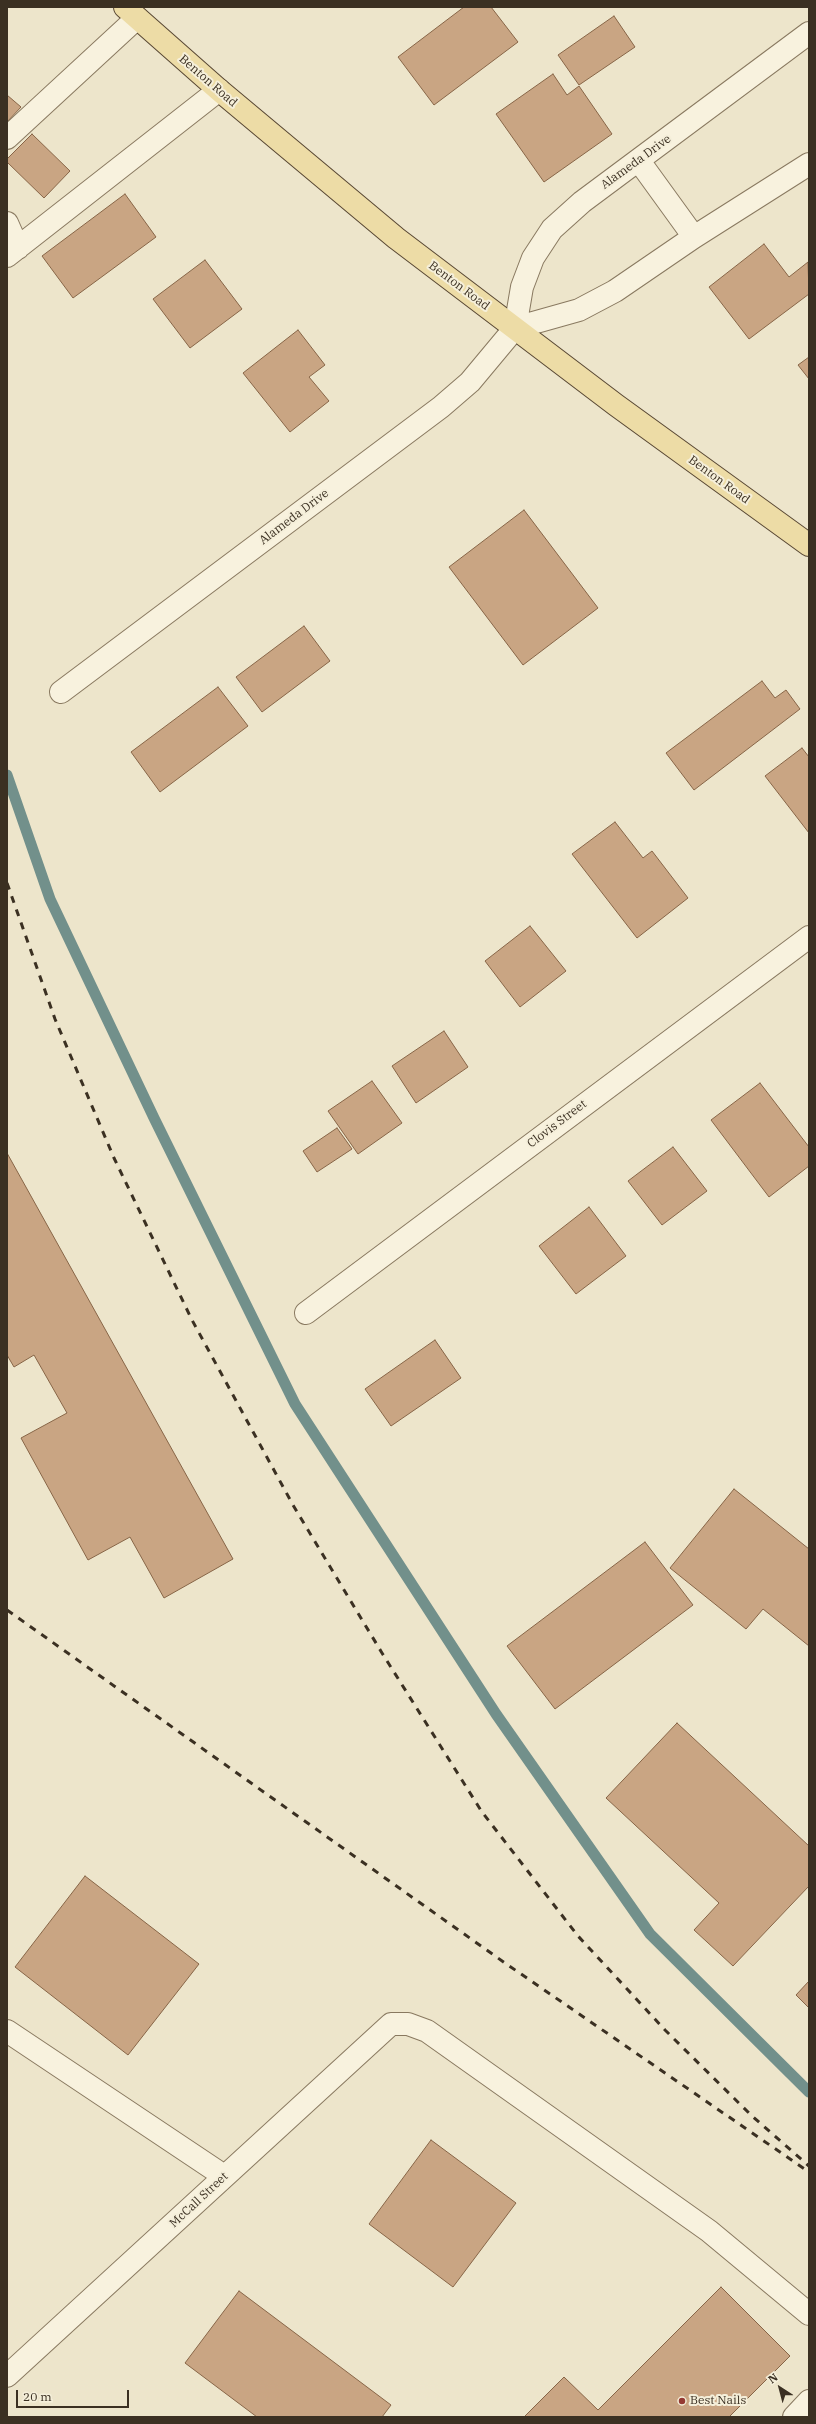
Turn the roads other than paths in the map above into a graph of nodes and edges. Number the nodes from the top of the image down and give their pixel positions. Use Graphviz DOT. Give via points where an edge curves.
graph roads {
  1 [pos="131,13"];
  2 [pos="809,34"];
  3 [pos="219,90"];
  4 [pos="7,138"];
  5 [pos="639,161"];
  6 [pos="809,164"];
  7 [pos="7,223"];
  8 [pos="694,237"];
  9 [pos="12,252"];
  10 [pos="515,328"];
  11 [pos="809,545"];
  12 [pos="60,692"];
  13 [pos="809,937"];
  14 [pos="306,1313"];
  15 [pos="7,2031"];
  16 [pos="224,2176"];
  17 [pos="809,2314"];
  18 [pos="7,2376"];
  19 [pos="809,2401"];
  20 [pos="794,2417"];
  1 -- 3 [label="main road, Benton Road"];
  1 -- 4 [label="street"];
  2 -- 5 [label="street, Alameda Drive"];
  3 -- 9 [label="street"];
  3 -- 10 [label="main road, Benton Road" via="396,238"];
  5 -- 8 [label="street"];
  5 -- 10 [label="street, Alameda Drive" via="582,202 552,229 533,258 522,287"];
  6 -- 8 [label="street"];
  7 -- 9 [label="street"];
  8 -- 10 [label="street" via="615,291 579,310"];
  10 -- 11 [label="main road, Benton Road"];
  10 -- 12 [label="street, Alameda Drive" via="470,382 442,408"];
  13 -- 14 [label="street, Clovis Street"];
  15 -- 16 [label="street"];
  16 -- 17 [label="street, McCall Street" via="391,2024 408,2024 427,2032 709,2231"];
  16 -- 18 [label="street, McCall Street"];
  19 -- 20 [label="street"];
}
